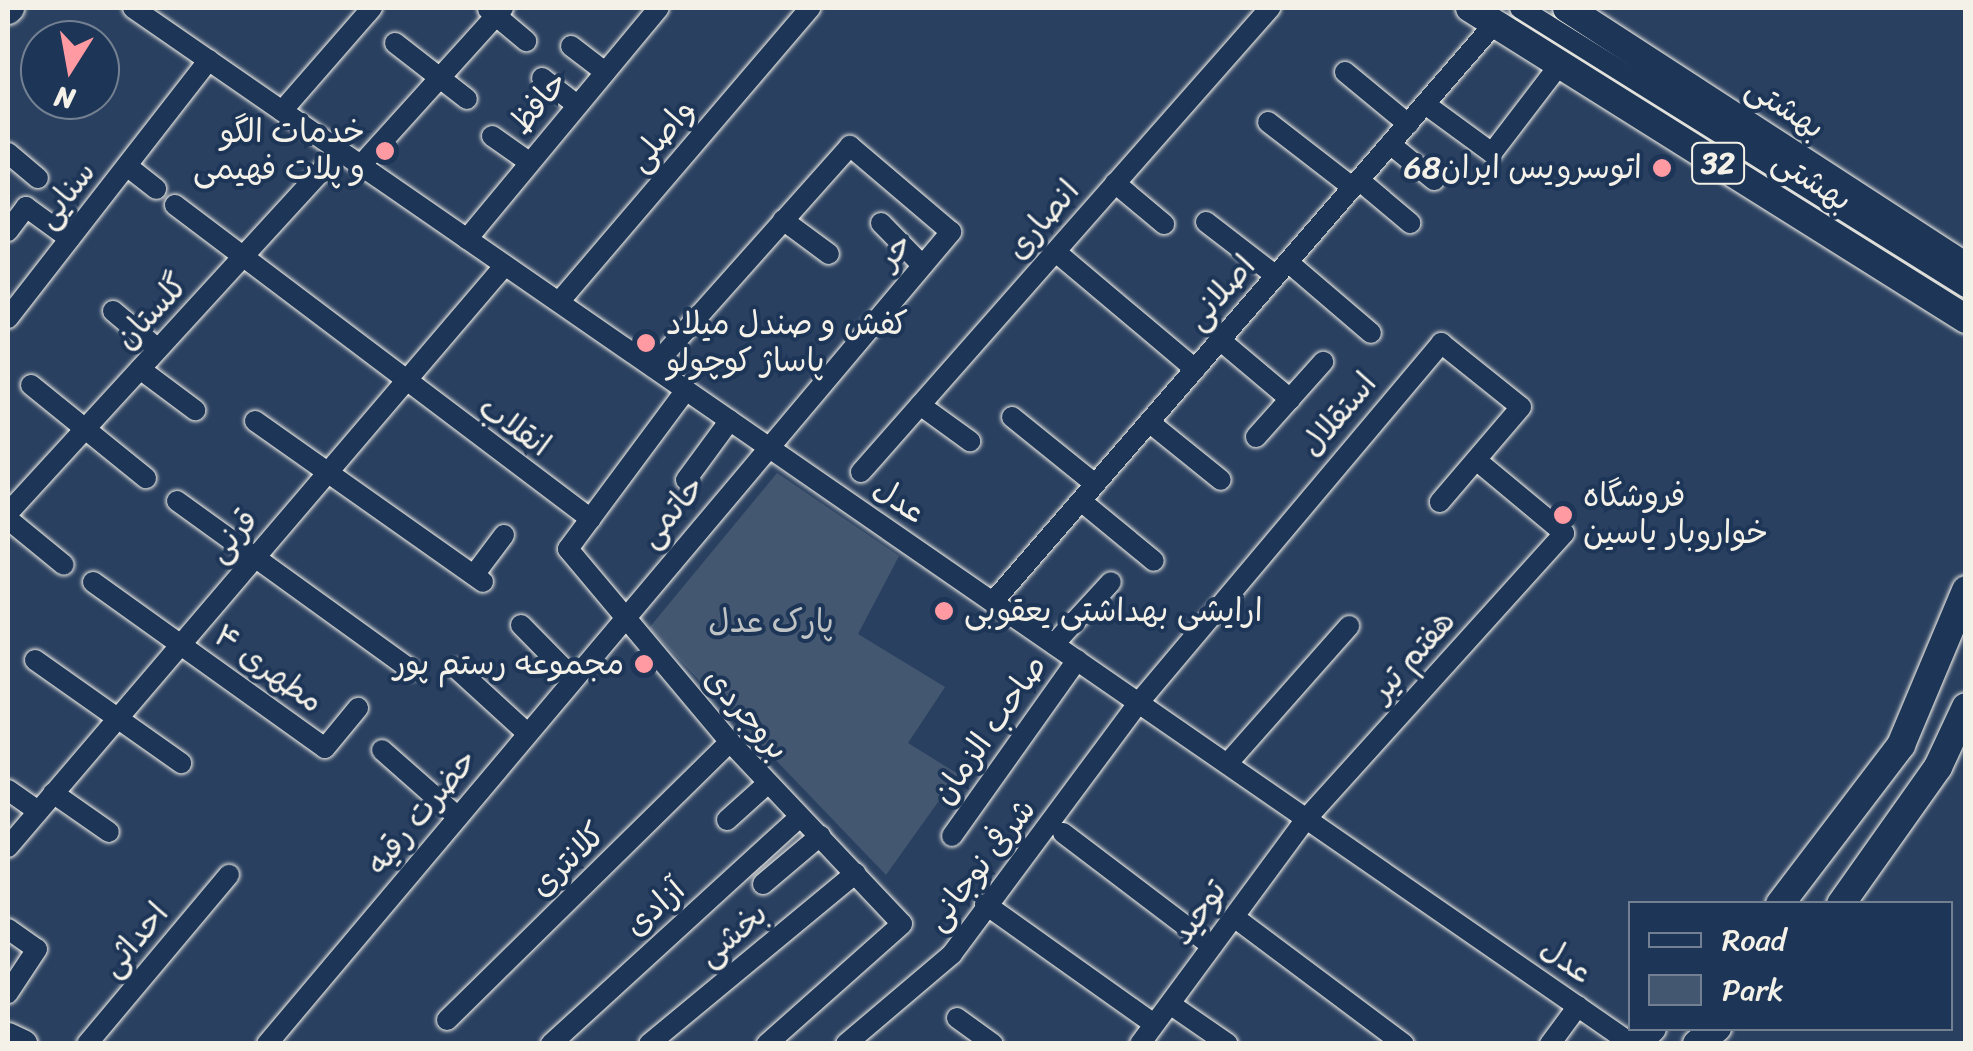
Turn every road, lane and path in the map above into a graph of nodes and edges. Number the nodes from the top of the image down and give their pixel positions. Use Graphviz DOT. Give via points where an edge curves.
graph roads {
  1 [pos="19,8"];
  2 [pos="133,8"];
  3 [pos="372,8"];
  4 [pos="656,8"];
  5 [pos="810,8"];
  6 [pos="1270,8"];
  7 [pos="1470,8"];
  8 [pos="1520,8"];
  9 [pos="1537,8"];
  10 [pos="1567,8"];
  11 [pos="8,10"];
  12 [pos="495,10"];
  13 [pos="1494,24"];
  14 [pos="526,41"];
  15 [pos="395,43"];
  16 [pos="571,46"];
  17 [pos="209,60"];
  18 [pos="1560,64"];
  19 [pos="605,72"];
  20 [pos="1345,72"];
  21 [pos="440,78"];
  22 [pos="542,78"];
  23 [pos="467,99"];
  24 [pos="1425,104"];
  25 [pos="577,105"];
  26 [pos="282,111"];
  27 [pos="1268,122"];
  28 [pos="1408,124"];
  29 [pos="492,136"];
  30 [pos="1390,144"];
  31 [pos="340,151"];
  32 [pos="8,153"];
  33 [pos="529,162"];
  34 [pos="127,166"];
  35 [pos="362,166"];
  36 [pos="38,178"];
  37 [pos="1434,180"];
  38 [pos="1115,183"];
  39 [pos="1356,184"];
  40 [pos="156,189"];
  41 [pos="175,205"];
  42 [pos="783,220"];
  43 [pos="1206,222"];
  44 [pos="881,223"];
  45 [pos="1410,223"];
  46 [pos="1164,224"];
  47 [pos="8,231"];
  48 [pos="70,239"];
  49 [pos="468,239"];
  50 [pos="1056,252"];
  51 [pos="829,254"];
  52 [pos="240,260"];
  53 [pos="505,265"];
  54 [pos="922,265"];
  55 [pos="1966,266"];
  56 [pos="1282,269"];
  57 [pos="1966,277"];
  58 [pos="559,302"];
  59 [pos="1961,305"];
  60 [pos="113,311"];
  61 [pos="8,318"];
  62 [pos="1371,332"];
  63 [pos="1966,336"];
  64 [pos="1220,340"];
  65 [pos="158,349"];
  66 [pos="1323,362"];
  67 [pos="654,367"];
  68 [pos="140,369"];
  69 [pos="1195,369"];
  70 [pos="30,384"];
  71 [pos="402,384"];
  72 [pos="686,390"];
  73 [pos="1290,399"];
  74 [pos="920,405"];
  75 [pos="195,410"];
  76 [pos="1012,417"];
  77 [pos="255,420"];
  78 [pos="730,420"];
  79 [pos="1150,422"];
  80 [pos="85,429"];
  81 [pos="1256,437"];
  82 [pos="970,441"];
  83 [pos="766,445"];
  84 [pos="1476,460"];
  85 [pos="327,472"];
  86 [pos="860,472"];
  87 [pos="146,478"];
  88 [pos="686,480"];
  89 [pos="1221,480"];
  90 [pos="1096,484"];
  91 [pos="177,501"];
  92 [pos="1081,501"];
  93 [pos="1440,502"];
  94 [pos="8,516"];
  95 [pos="591,519"];
  96 [pos="504,535"];
  97 [pos="253,559"];
  98 [pos="1154,561"];
  99 [pos="64,565"];
  100 [pos="93,582"];
  101 [pos="1111,582"];
  102 [pos="1966,590"];
  103 [pos="993,602"];
  104 [pos="623,618"];
  105 [pos="521,625"];
  106 [pos="1349,626"];
  107 [pos="182,643"];
  108 [pos="1054,644"];
  109 [pos="36,660"];
  110 [pos="1077,660"];
  111 [pos="457,669"];
  112 [pos="411,670"];
  113 [pos="573,678"];
  114 [pos="1140,702"];
  115 [pos="358,708"];
  116 [pos="1966,708"];
  117 [pos="117,719"];
  118 [pos="527,733"];
  119 [pos="730,742"];
  120 [pos="382,750"];
  121 [pos="181,763"];
  122 [pos="1228,763"];
  123 [pos="767,784"];
  124 [pos="8,790"];
  125 [pos="53,794"];
  126 [pos="38,811"];
  127 [pos="458,817"];
  128 [pos="800,817"];
  129 [pos="1306,819"];
  130 [pos="727,820"];
  131 [pos="108,832"];
  132 [pos="1063,833"];
  133 [pos="820,836"];
  134 [pos="952,836"];
  135 [pos="8,847"];
  136 [pos="856,873"];
  137 [pos="230,875"];
  138 [pos="763,884"];
  139 [pos="1782,901"];
  140 [pos="1843,901"];
  141 [pos="985,904"];
  142 [pos="1234,917"];
  143 [pos="8,929"];
  144 [pos="1212,946"];
  145 [pos="8,993"];
  146 [pos="1170,1004"];
  147 [pos="1578,1006"];
  148 [pos="957,1018"];
  149 [pos="447,1020"];
  150 [pos="1154,1024"];
  151 [pos="8,1036"];
  152 [pos="769,1043"];
  153 [pos="23,1044"];
  154 [pos="88,1044"];
  155 [pos="267,1044"];
  156 [pos="551,1044"];
  157 [pos="649,1044"];
  158 [pos="846,1044"];
  159 [pos="993,1044"];
  160 [pos="1140,1044"];
  161 [pos="1228,1044"];
  162 [pos="1404,1044"];
  163 [pos="1550,1044"];
  164 [pos="1634,1044"];
  1 -- 11 [label="street"];
  2 -- 17 [label="street, عدل"];
  3 -- 26 [label="street"];
  4 -- 19 [label="street, حافظ"];
  5 -- 58 [label="street, واصلی"];
  6 -- 38 [label="street, انصاری"];
  7 -- 13 [label="main road, بهشتى / 32"];
  8 -- 59 [label="street"];
  9 -- 57 [label="street"];
  10 -- 55 [label="main road, بهشتی / 32"];
  12 -- 14 [label="street"];
  12 -- 21 [label="street"];
  13 -- 18 [label="main road, بهشتى / 32"];
  13 -- 24 [label="street, اصلانی"];
  15 -- 21 [label="street"];
  16 -- 19 [label="street"];
  17 -- 26 [label="street, عدل"];
  17 -- 34 [label="street, سنایی"];
  18 -- 24 [label="street" via="1492,153"];
  18 -- 59 [label="main road, بهشتى / 32"];
  19 -- 25 [label="street, حافظ"];
  20 -- 28 [label="street"];
  21 -- 23 [label="street"];
  21 -- 35 [label="street"];
  22 -- 25 [label="street"];
  24 -- 28 [label="street, اصلانی"];
  25 -- 33 [label="street, حافظ"];
  26 -- 31 [label="street, عدل"];
  27 -- 39 [label="street"];
  28 -- 30 [label="street, اصلانی"];
  29 -- 33 [label="street"];
  30 -- 37 [label="street"];
  30 -- 39 [label="street, اصلانی"];
  31 -- 35 [label="street, عدل"];
  31 -- 52 [label="street, گلستان"];
  32 -- 36 [label="street"];
  33 -- 49 [label="street, حافظ"];
  34 -- 40 [label="street"];
  34 -- 48 [label="street, سنایی"];
  35 -- 49 [label="street, عدل"];
  38 -- 46 [label="street"];
  38 -- 50 [label="street, انصاری"];
  39 -- 45 [label="street"];
  39 -- 56 [label="street, اصلانی"];
  41 -- 52 [label="street, انقلاب"];
  42 -- 51 [label="street"];
  42 -- 54 [label="street, حر" via="850,146 951,232"];
  42 -- 67 [label="street"];
  43 -- 56 [label="street"];
  44 -- 54 [label="street"];
  47 -- 48 [label="street" via="26,207"];
  48 -- 61 [label="street, سنایی"];
  49 -- 53 [label="street, عدل"];
  50 -- 69 [label="street"];
  50 -- 74 [label="street, انصاری"];
  52 -- 65 [label="street, گلستان"];
  52 -- 71 [label="street, انقلاب"];
  53 -- 58 [label="street, عدل"];
  53 -- 71 [label="street, قرنی"];
  54 -- 83 [label="street, حر"];
  56 -- 62 [label="street"];
  56 -- 64 [label="street, اصلانی"];
  58 -- 67 [label="street, عدل"];
  59 -- 63 [label="main road"];
  60 -- 65 [label="street"];
  64 -- 69 [label="street, اصلانی"];
  64 -- 73 [label="street"];
  65 -- 68 [label="street, گلستان"];
  66 -- 73 [label="street"];
  67 -- 72 [label="street, عدل"];
  68 -- 75 [label="street"];
  68 -- 80 [label="street, گلستان"];
  69 -- 79 [label="street, اصلانی"];
  70 -- 80 [label="street"];
  71 -- 85 [label="street, قرنی"];
  71 -- 95 [label="street, انقلاب"];
  72 -- 78 [label="street, عدل"];
  72 -- 95 [label="street, بروجردی"];
  73 -- 81 [label="street"];
  74 -- 82 [label="street"];
  74 -- 86 [label="street, انصاری"];
  76 -- 90 [label="street"];
  77 -- 85 [label="street"];
  78 -- 83 [label="street, عدل"];
  78 -- 88 [label="street"];
  79 -- 89 [label="street"];
  79 -- 90 [label="street, اصلانی"];
  80 -- 87 [label="street"];
  80 -- 94 [label="street, گلستان"];
  83 -- 103 [label="street, عدل"];
  83 -- 104 [label="street, حاتمی"];
  84 -- 93 [label="street, استقلال"];
  84 -- 114 [label="street, استقلال" via="1521,407 1441,343"];
  84 -- 129 [label="street, هفتم تیر" via="1564,533"];
  85 -- 96 [label="street" via="478,578"];
  85 -- 97 [label="street, قرنی"];
  90 -- 92 [label="street, اصلانی"];
  91 -- 97 [label="street"];
  92 -- 98 [label="street"];
  92 -- 103 [label="street, اصلانی"];
  94 -- 99 [label="street"];
  95 -- 104 [label="street, بروجردی" via="568,550"];
  97 -- 107 [label="street, قرنی"];
  97 -- 112 [label="street"];
  100 -- 107 [label="street"];
  101 -- 108 [label="street"];
  102 -- 139 [label="main road" via="1902,745"];
  103 -- 108 [label="street, عدل"];
  104 -- 113 [label="street, حضرت رقیه"];
  104 -- 119 [label="street, بروجردی"];
  105 -- 113 [label="street"];
  106 -- 122 [label="street"];
  107 -- 115 [label="street, مطهری ۴" via="324,748"];
  107 -- 117 [label="street, قرنی"];
  108 -- 110 [label="street, عدل"];
  109 -- 117 [label="street"];
  110 -- 114 [label="street, عدل"];
  110 -- 134 [label="street, صاحب الزمان"];
  111 -- 118 [label="street"];
  113 -- 118 [label="street, حضرت رقیه"];
  114 -- 122 [label="street, عدل"];
  114 -- 141 [label="street, شرفی نوجانی"];
  116 -- 140 [label="main road" via="1938,767"];
  117 -- 121 [label="street"];
  117 -- 125 [label="street, قرنی"];
  118 -- 127 [label="street, حضرت رقیه"];
  119 -- 123 [label="street, بروجردی"];
  119 -- 149 [label="street, کلانتری"];
  120 -- 127 [label="street"];
  122 -- 129 [label="street, عدل"];
  123 -- 128 [label="street, بروجردی"];
  123 -- 130 [label="street"];
  124 -- 126 [label="street"];
  125 -- 126 [label="street, قرنی"];
  125 -- 131 [label="street"];
  126 -- 135 [label="street, قرنی"];
  127 -- 155 [label="street, حضرت رقیه"];
  128 -- 133 [label="street, بروجردی"];
  128 -- 156 [label="street, آزادی"];
  129 -- 142 [label="street, توحید"];
  129 -- 147 [label="street, عدل"];
  132 -- 144 [label="street"];
  133 -- 136 [label="street, بروجردی"];
  133 -- 138 [label="street"];
  136 -- 152 [label="street, بروجردی" via="902,924"];
  136 -- 157 [label="street, بخشی"];
  137 -- 154 [label="street, احداثی"];
  141 -- 150 [label="street"];
  141 -- 158 [label="street, شرفی نوجانی" via="952,954"];
  142 -- 144 [label="street, توحید"];
  142 -- 162 [label="street"];
  143 -- 145 [label="street" via="37,949"];
  144 -- 146 [label="street, توحید"];
  146 -- 150 [label="street, توحید"];
  146 -- 161 [label="street"];
  147 -- 163 [label="street"];
  147 -- 164 [label="street, عدل"];
  148 -- 159 [label="street"];
  150 -- 160 [label="street, توحید"];
  151 -- 153 [label="main road"];
}
